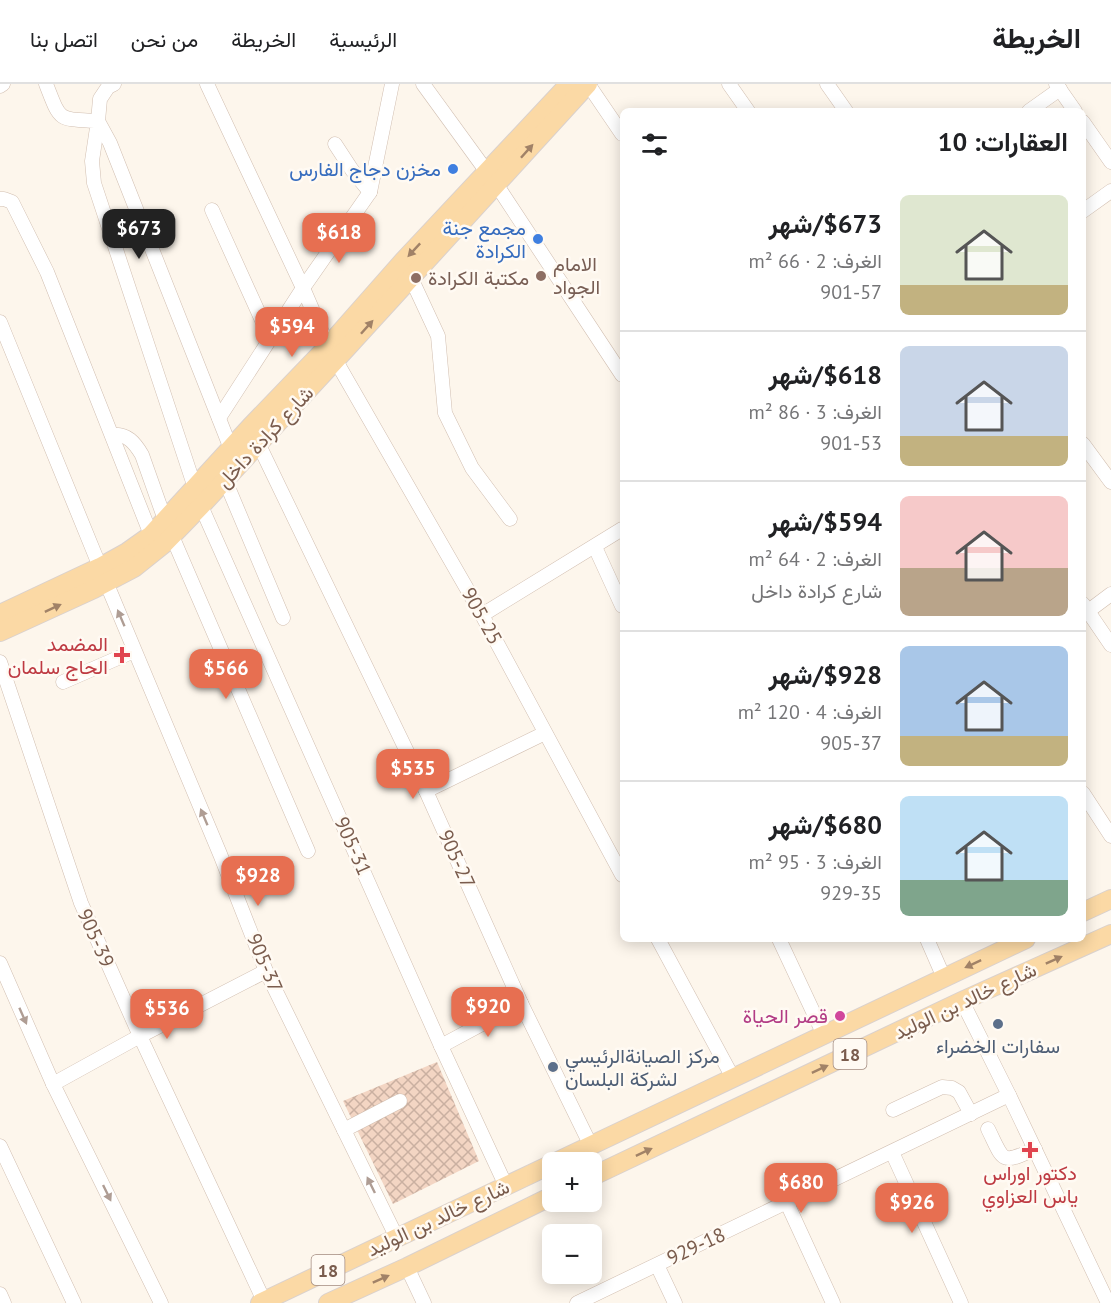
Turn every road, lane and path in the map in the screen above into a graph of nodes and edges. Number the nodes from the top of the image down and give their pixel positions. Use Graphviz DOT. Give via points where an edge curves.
graph roads {
  1 [pos="46,84"];
  2 [pos="114,84"];
  3 [pos="207,84"];
  4 [pos="392,84"];
  5 [pos="423,84"];
  6 [pos="569,84"];
  7 [pos="588,84"];
  8 [pos="729,84"];
  9 [pos="827,84"];
  10 [pos="1058,86"];
  11 [pos="746,108"];
  12 [pos="844,108"];
  13 [pos="1032,108"];
  14 [pos="1073,108"];
  15 [pos="98,121"];
  16 [pos="1086,126"];
  17 [pos="620,131"];
  18 [pos="335,144"];
  19 [pos="1111,162"];
  20 [pos="492,178"];
  21 [pos="1111,191"];
  22 [pos="370,192"];
  23 [pos="0,199"];
  24 [pos="1086,209"];
  25 [pos="212,210"];
  26 [pos="411,278"];
  27 [pos="303,288"];
  28 [pos="0,322"];
  29 [pos="270,338"];
  30 [pos="332,353"];
  31 [pos="620,372"];
  32 [pos="219,418"];
  33 [pos="112,435"];
  34 [pos="258,443"];
  35 [pos="1086,448"];
  36 [pos="231,449"];
  37 [pos="225,480"];
  38 [pos="1111,482"];
  39 [pos="195,488"];
  40 [pos="201,506"];
  41 [pos="510,519"];
  42 [pos="169,528"];
  43 [pos="620,530"];
  44 [pos="151,535"];
  45 [pos="595,547"];
  46 [pos="103,575"];
  47 [pos="1111,594"];
  48 [pos="620,602"];
  49 [pos="1086,609"];
  50 [pos="1086,611"];
  51 [pos="0,614"];
  52 [pos="482,615"];
  53 [pos="283,618"];
  54 [pos="0,632"];
  55 [pos="1111,645"];
  56 [pos="134,651"];
  57 [pos="0,662"];
  58 [pos="63,682"];
  59 [pos="545,733"];
  60 [pos="426,791"];
  61 [pos="1086,798"];
  62 [pos="1111,836"];
  63 [pos="309,851"];
  64 [pos="620,870"];
  65 [pos="1111,899"];
  66 [pos="1086,911"];
  67 [pos="1111,934"];
  68 [pos="660,942"];
  69 [pos="780,942"];
  70 [pos="928,942"];
  71 [pos="1020,942"];
  72 [pos="0,963"];
  73 [pos="266,971"];
  74 [pos="944,978"];
  75 [pos="962,1001"];
  76 [pos="521,1003"];
  77 [pos="824,1035"];
  78 [pos="140,1036"];
  79 [pos="441,1046"];
  80 [pos="733,1078"];
  81 [pos="53,1084"];
  82 [pos="1009,1095"];
  83 [pos="400,1101"];
  84 [pos="892,1110"];
  85 [pos="971,1114"];
  86 [pos="988,1129"];
  87 [pos="344,1130"];
  88 [pos="0,1146"];
  89 [pos="591,1146"];
  90 [pos="1035,1149"];
  91 [pos="578,1152"];
  92 [pos="892,1152"];
  93 [pos="542,1169"];
  94 [pos="602,1172"];
  95 [pos="506,1186"];
  96 [pos="542,1201"];
  97 [pos="787,1203"];
  98 [pos="397,1238"];
  99 [pos="657,1265"];
  100 [pos="407,1267"];
  101 [pos="0,1294"];
  102 [pos="262,1302"];
  103 [pos="4,1303"];
  104 [pos="74,1303"];
  105 [pos="161,1303"];
  106 [pos="328,1303"];
  107 [pos="424,1303"];
  108 [pos="577,1303"];
  109 [pos="675,1303"];
  110 [pos="833,1303"];
  111 [pos="961,1303"];
  112 [pos="1108,1303"];
  1 -- 15 [label="street" via="63,118"];
  2 -- 15 [label="street" via="100,99"];
  3 -- 27 [label="street, 905-25"];
  4 -- 22 [label="street"];
  5 -- 20 [label="street"];
  6 -- 20 [label="main road, شارع كرادة داخل"];
  7 -- 17 [label="street"];
  20 -- 7 [label="main road, شارع كرادة داخل, one-way"];
  8 -- 11 [label="street"];
  9 -- 12 [label="street"];
  10 -- 13 [label="street"];
  10 -- 14 [label="street"];
  15 -- 32 [label="street"];
  15 -- 39 [label="street" via="92,161 94,183"];
  16 -- 19 [label="street"];
  18 -- 22 [label="street"];
  20 -- 26 [label="main road, شارع كرادة داخل"];
  20 -- 30 [label="main road, شارع كرادة داخل, one-way" via="403,261"];
  20 -- 31 [label="street"];
  21 -- 24 [label="street"];
  22 -- 27 [label="street"];
  23 -- 33 [label="street" via="12,202 47,272"];
  25 -- 29 [label="street"];
  30 -- 26 [label="main road, شارع كرادة داخل, one-way"];
  26 -- 41 [label="street" via="438,336 445,413 472,468"];
  27 -- 29 [label="street"];
  27 -- 30 [label="street, 905-25"];
  28 -- 46 [label="street, 905-37"];
  29 -- 32 [label="street"];
  30 -- 34 [label="main road, شارع كرادة داخل"];
  30 -- 36 [label="main road, شارع كرادة داخل"];
  30 -- 52 [label="street, 905-25"];
  32 -- 36 [label="street"];
  33 -- 42 [label="street" via="124,435 138,448"];
  33 -- 44 [label="street"];
  34 -- 37 [label="main road, شارع كرادة داخل"];
  34 -- 60 [label="street, 905-27"];
  35 -- 38 [label="street"];
  36 -- 39 [label="main road, شارع كرادة داخل"];
  37 -- 40 [label="main road, شارع كرادة داخل"];
  37 -- 53 [label="street"];
  39 -- 42 [label="main road, شارع كرادة داخل"];
  40 -- 42 [label="main road, شارع كرادة داخل"];
  40 -- 79 [label="street, 905-31"];
  42 -- 44 [label="main road, شارع كرادة داخل"];
  42 -- 46 [label="main road, شارع كرادة داخل" via="159,549 134,568"];
  42 -- 63 [label="street"];
  43 -- 45 [label="street"];
  44 -- 46 [label="main road, شارع كرادة داخل"];
  45 -- 48 [label="street"];
  45 -- 52 [label="street"];
  46 -- 51 [label="main road, شارع كرادة داخل"];
  54 -- 46 [label="main road, شارع كرادة داخل, one-way"];
  56 -- 46 [label="street, 905-37, one-way"];
  47 -- 49 [label="street"];
  50 -- 55 [label="street"];
  52 -- 59 [label="street, 905-25"];
  56 -- 58 [label="street"];
  73 -- 56 [label="street, 905-37, one-way"];
  57 -- 78 [label="street, 905-39" via="81,903"];
  59 -- 60 [label="street"];
  59 -- 64 [label="street, 905-25"];
  60 -- 76 [label="street, 905-27"];
  61 -- 62 [label="street"];
  65 -- 66 [label="main road"];
  75 -- 67 [label="main road, شارع خالد بن الوليد / 18, one-way"];
  68 -- 80 [label="street"];
  69 -- 77 [label="street"];
  70 -- 74 [label="street"];
  71 -- 74 [label="main road, شارع خالد بن الوليد / 18, one-way"];
  72 -- 81 [label="street, one-way"];
  73 -- 78 [label="street"];
  73 -- 87 [label="street, 905-37"];
  74 -- 77 [label="main road, شارع خالد بن الوليد / 18"];
  75 -- 82 [label="street"];
  94 -- 75 [label="main road, شارع خالد بن الوليد / 18, one-way"];
  76 -- 79 [label="street"];
  76 -- 89 [label="street, 905-27"];
  77 -- 80 [label="main road, شارع خالد بن الوليد / 18"];
  78 -- 81 [label="street"];
  78 -- 102 [label="street, 905-39"];
  79 -- 95 [label="street, 905-31"];
  80 -- 89 [label="main road, شارع خالد بن الوليد / 18"];
  81 -- 105 [label="street, one-way"];
  82 -- 85 [label="street, 929-18"];
  82 -- 90 [label="street"];
  83 -- 87 [label="street"];
  84 -- 85 [label="street" via="942,1087 959,1092"];
  85 -- 92 [label="street, 929-18"];
  86 -- 90 [label="street" via="1006,1158 1014,1159"];
  98 -- 87 [label="street, 905-37, one-way"];
  88 -- 104 [label="street"];
  89 -- 91 [label="main road, شارع خالد بن الوليد / 18"];
  90 -- 112 [label="street"];
  92 -- 97 [label="street, 929-18"];
  92 -- 111 [label="street"];
  93 -- 95 [label="main road, شارع خالد بن الوليد / 18"];
  95 -- 98 [label="main road, شارع خالد بن الوليد / 18"];
  96 -- 100 [label="main road, شارع خالد بن الوليد / 18"];
  97 -- 99 [label="street, 929-18"];
  97 -- 110 [label="street"];
  98 -- 102 [label="main road, شارع خالد بن الوليد / 18"];
  99 -- 108 [label="street, 929-18"];
  99 -- 109 [label="street"];
  106 -- 100 [label="main road, شارع خالد بن الوليد / 18, one-way"];
  100 -- 107 [label="street"];
  101 -- 103 [label="street"];
}
